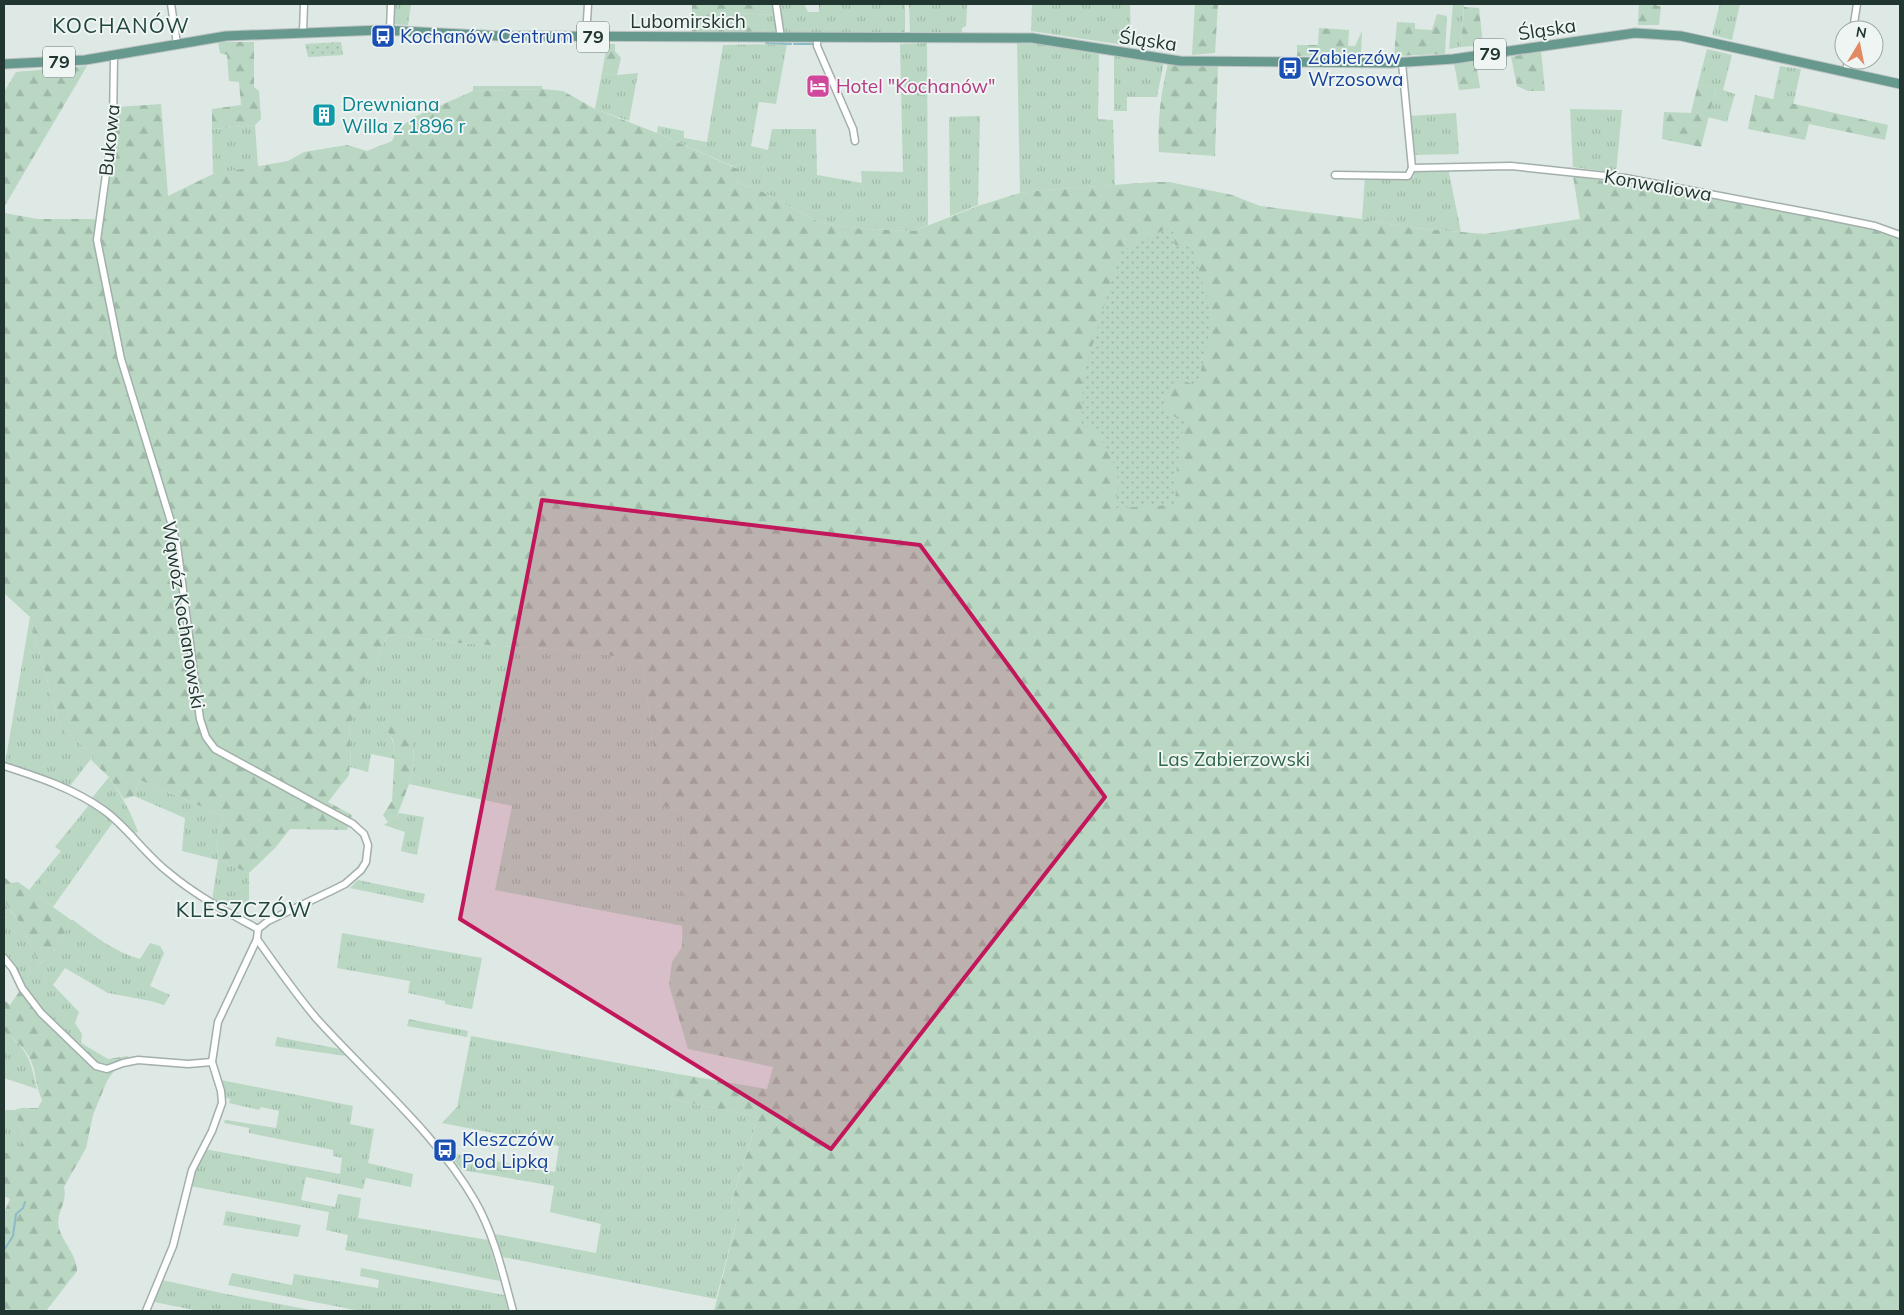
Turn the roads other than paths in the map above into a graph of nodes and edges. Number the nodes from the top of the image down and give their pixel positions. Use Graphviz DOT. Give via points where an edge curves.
graph roads {
  1 [pos="171,4"];
  2 [pos="304,4"];
  3 [pos="391,4"];
  4 [pos="588,4"];
  5 [pos="776,4"];
  6 [pos="1857,4"];
  7 [pos="1855,20"];
  8 [pos="390,30"];
  9 [pos="303,32"];
  10 [pos="586,37"];
  11 [pos="781,38"];
  12 [pos="817,39"];
  13 [pos="177,44"];
  14 [pos="1074,44"];
  15 [pos="114,56"];
  16 [pos="1402,63"];
  17 [pos="4,64"];
  18 [pos="1846,72"];
  19 [pos="1900,84"];
  20 [pos="855,142"];
  21 [pos="1412,168"];
  22 [pos="1335,175"];
  23 [pos="98,224"];
  24 [pos="1900,235"];
  25 [pos="4,766"];
  26 [pos="258,929"];
  27 [pos="257,940"];
  28 [pos="4,958"];
  29 [pos="212,1062"];
  30 [pos="146,1311"];
  31 [pos="513,1311"];
  1 -- 13 [label="street"];
  2 -- 9 [label="street"];
  3 -- 8 [label="street"];
  4 -- 10 [label="street"];
  5 -- 11 [label="street"];
  6 -- 7 [label="street"];
  8 -- 9 [label="main road, Lubomirskich / 79"];
  8 -- 10 [label="main road, Lubomirskich / 79" via="480,36"];
  9 -- 13 [label="main road, Lubomirskich / 79" via="226,36"];
  10 -- 11 [label="main road, Lubomirskich / 79"];
  11 -- 12 [label="main road, Lubomirskich / 79"];
  12 -- 14 [label="main road, Lubomirskich / 79" via="1024,38"];
  12 -- 20 [label="street" via="817,46 853,129"];
  13 -- 15 [label="main road, Lubomirskich / 79"];
  14 -- 16 [label="main road, Śląska / 79" via="1180,61"];
  15 -- 17 [label="main road, Lubomirskich / 79" via="68,62"];
  15 -- 23 [label="street, Bukowa" via="113,123"];
  16 -- 18 [label="main road, Śląska / 79" via="1453,60 1642,33 1681,36"];
  16 -- 21 [label="street"];
  18 -- 19 [label="main road, Śląska / 79"];
  21 -- 22 [label="street, Konwaliowa" via="1408,176"];
  21 -- 24 [label="street, Konwaliowa" via="1511,166 1625,178 1821,214"];
  23 -- 26 [label="street, Wąwóz Kochanowski" via="99,254 121,359 177,545 200,718 206,737 215,749 353,824 364,834 368,851 366,862 356,876"];
  25 -- 26 [label="street" via="38,776 106,811 168,873 194,893"];
  26 -- 27 [label="street"];
  27 -- 29 [label="street" via="218,1022"];
  27 -- 31 [label="street" via="316,1017 452,1165 476,1202 489,1231"];
  28 -- 29 [label="street" via="41,1013 96,1066 107,1069 138,1060 188,1064"];
  29 -- 30 [label="street" via="222,1103 212,1132 192,1170 173,1246"];
}
